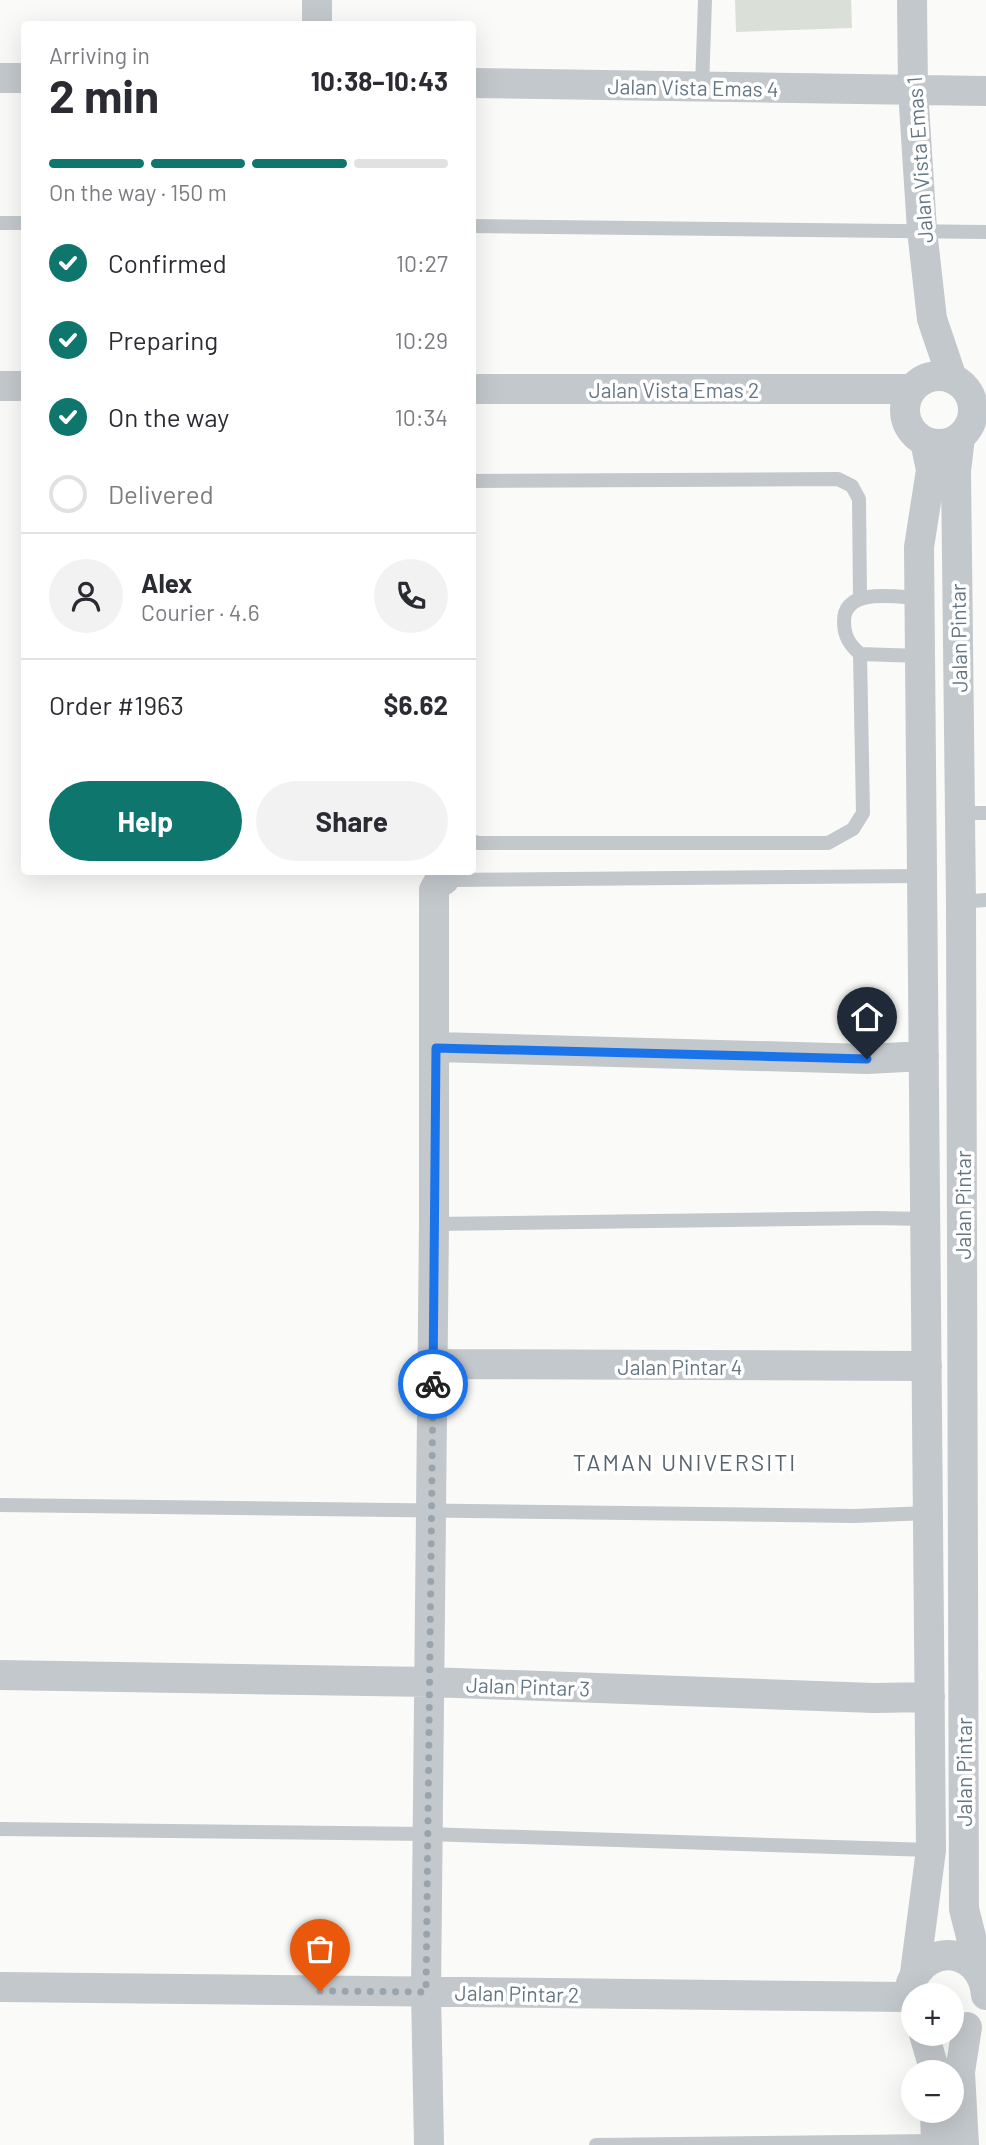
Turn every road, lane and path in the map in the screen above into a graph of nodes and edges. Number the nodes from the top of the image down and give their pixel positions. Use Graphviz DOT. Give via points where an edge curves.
graph roads {
  1 [pos="317,0"];
  2 [pos="705,0"];
  3 [pos="912,0"];
  4 [pos="317,21"];
  5 [pos="0,78"];
  6 [pos="21,78"];
  7 [pos="476,83"];
  8 [pos="702,87"];
  9 [pos="913,90"];
  10 [pos="986,90"];
  11 [pos="0,223"];
  12 [pos="21,223"];
  13 [pos="476,226"];
  14 [pos="922,230"];
  15 [pos="986,232"];
  16 [pos="932,319"];
  17 [pos="0,386"];
  18 [pos="21,386"];
  19 [pos="968,386"];
  20 [pos="476,389"];
  21 [pos="912,395"];
  22 [pos="972,426"];
  23 [pos="928,456"];
  24 [pos="476,481"];
  25 [pos="860,597"];
  26 [pos="920,598"];
  27 [pos="860,654"];
  28 [pos="920,656"];
  29 [pos="973,813"];
  30 [pos="476,842"];
  31 [pos="922,876"];
  32 [pos="444,880"];
  33 [pos="974,901"];
  34 [pos="923,918"];
  35 [pos="436,1048"];
  36 [pos="924,1056"];
  37 [pos="925,1219"];
  38 [pos="434,1224"];
  39 [pos="433,1364"];
  40 [pos="927,1366"];
  41 [pos="0,1505"];
  42 [pos="432,1510"];
  43 [pos="928,1513"];
  44 [pos="0,1675"];
  45 [pos="430,1682"];
  46 [pos="930,1697"];
  47 [pos="0,1829"];
  48 [pos="427,1834"];
  49 [pos="931,1850"];
  50 [pos="913,1983"];
  51 [pos="916,1983"];
  52 [pos="0,1987"];
  53 [pos="426,1992"];
  54 [pos="901,1994"];
  55 [pos="978,2003"];
  56 [pos="939,2123"];
  57 [pos="945,2144"];
  58 [pos="429,2145"];
  59 [pos="596,2145"];
  1 -- 4 [label="street"];
  2 -- 8 [label="lane"];
  3 -- 9 [label="street, Jalan Vista Emas 1"];
  5 -- 6 [label="street"];
  7 -- 8 [label="street, Jalan Vista Emas 4"];
  8 -- 9 [label="street, Jalan Vista Emas 4"];
  9 -- 10 [label="street, Jalan Vista Emas 4"];
  9 -- 14 [label="street, Jalan Vista Emas 1"];
  11 -- 12 [label="lane"];
  13 -- 14 [label="lane"];
  14 -- 15 [label="lane"];
  14 -- 16 [label="street, Jalan Vista Emas 1"];
  16 -- 19 [label="street, Jalan Vista Emas 1"];
  16 -- 21 [label="street, Jalan Vista Emas 1"];
  17 -- 18 [label="street"];
  19 -- 21 [label="street" via="937,375"];
  19 -- 22 [label="street"];
  20 -- 21 [label="street, Jalan Vista Emas 2" via="876,389"];
  21 -- 23 [label="street" via="908,426"];
  22 -- 23 [label="street" via="953,442 939,444"];
  22 -- 29 [label="street, Jalan Pintar" via="956,471"];
  23 -- 26 [label="street, Jalan Pintar" via="919,547"];
  24 -- 25 [label="lane" via="838,480 852,486 859,499"];
  25 -- 26 [label="lane"];
  25 -- 27 [label="lane" via="844,611 844,632"];
  26 -- 28 [label="street, Jalan Pintar"];
  27 -- 28 [label="lane"];
  27 -- 30 [label="lane" via="863,814 853,829 828,843"];
  28 -- 31 [label="street, Jalan Pintar"];
  29 -- 33 [label="street, Jalan Pintar"];
  29 -- 34 [label="street" via="945,814 937,820 933,830 934,887"];
  31 -- 32 [label="lane"];
  31 -- 34 [label="street, Jalan Pintar"];
  32 -- 35 [label="street" via="434,890"];
  33 -- 55 [label="street, Jalan Pintar" via="964,1909"];
  34 -- 36 [label="street, Jalan Pintar"];
  35 -- 36 [label="street" via="867,1059"];
  35 -- 38 [label="street"];
  36 -- 37 [label="street, Jalan Pintar"];
  37 -- 38 [label="lane"];
  37 -- 40 [label="street, Jalan Pintar"];
  38 -- 39 [label="street"];
  39 -- 40 [label="street, Jalan Pintar 4"];
  39 -- 42 [label="street"];
  40 -- 43 [label="street, Jalan Pintar"];
  41 -- 42 [label="lane"];
  42 -- 43 [label="lane"];
  42 -- 45 [label="street"];
  43 -- 46 [label="street, Jalan Pintar"];
  44 -- 45 [label="street, Jalan Pintar 3"];
  45 -- 46 [label="street, Jalan Pintar 3"];
  45 -- 48 [label="street"];
  46 -- 49 [label="street, Jalan Pintar"];
  47 -- 48 [label="lane"];
  48 -- 49 [label="lane"];
  48 -- 53 [label="street"];
  49 -- 50 [label="street, Jalan Pintar"];
  51 -- 55 [label="street" via="924,1964 934,1957 960,1957 971,1963"];
  52 -- 53 [label="street, Jalan Pintar 2"];
  53 -- 54 [label="street, Jalan Pintar 2"];
  53 -- 58 [label="street"];
  55 -- 57 [label="street, Jalan Pintar"];
  56 -- 57 [label="street"];
  57 -- 59 [label="lane"];
}
